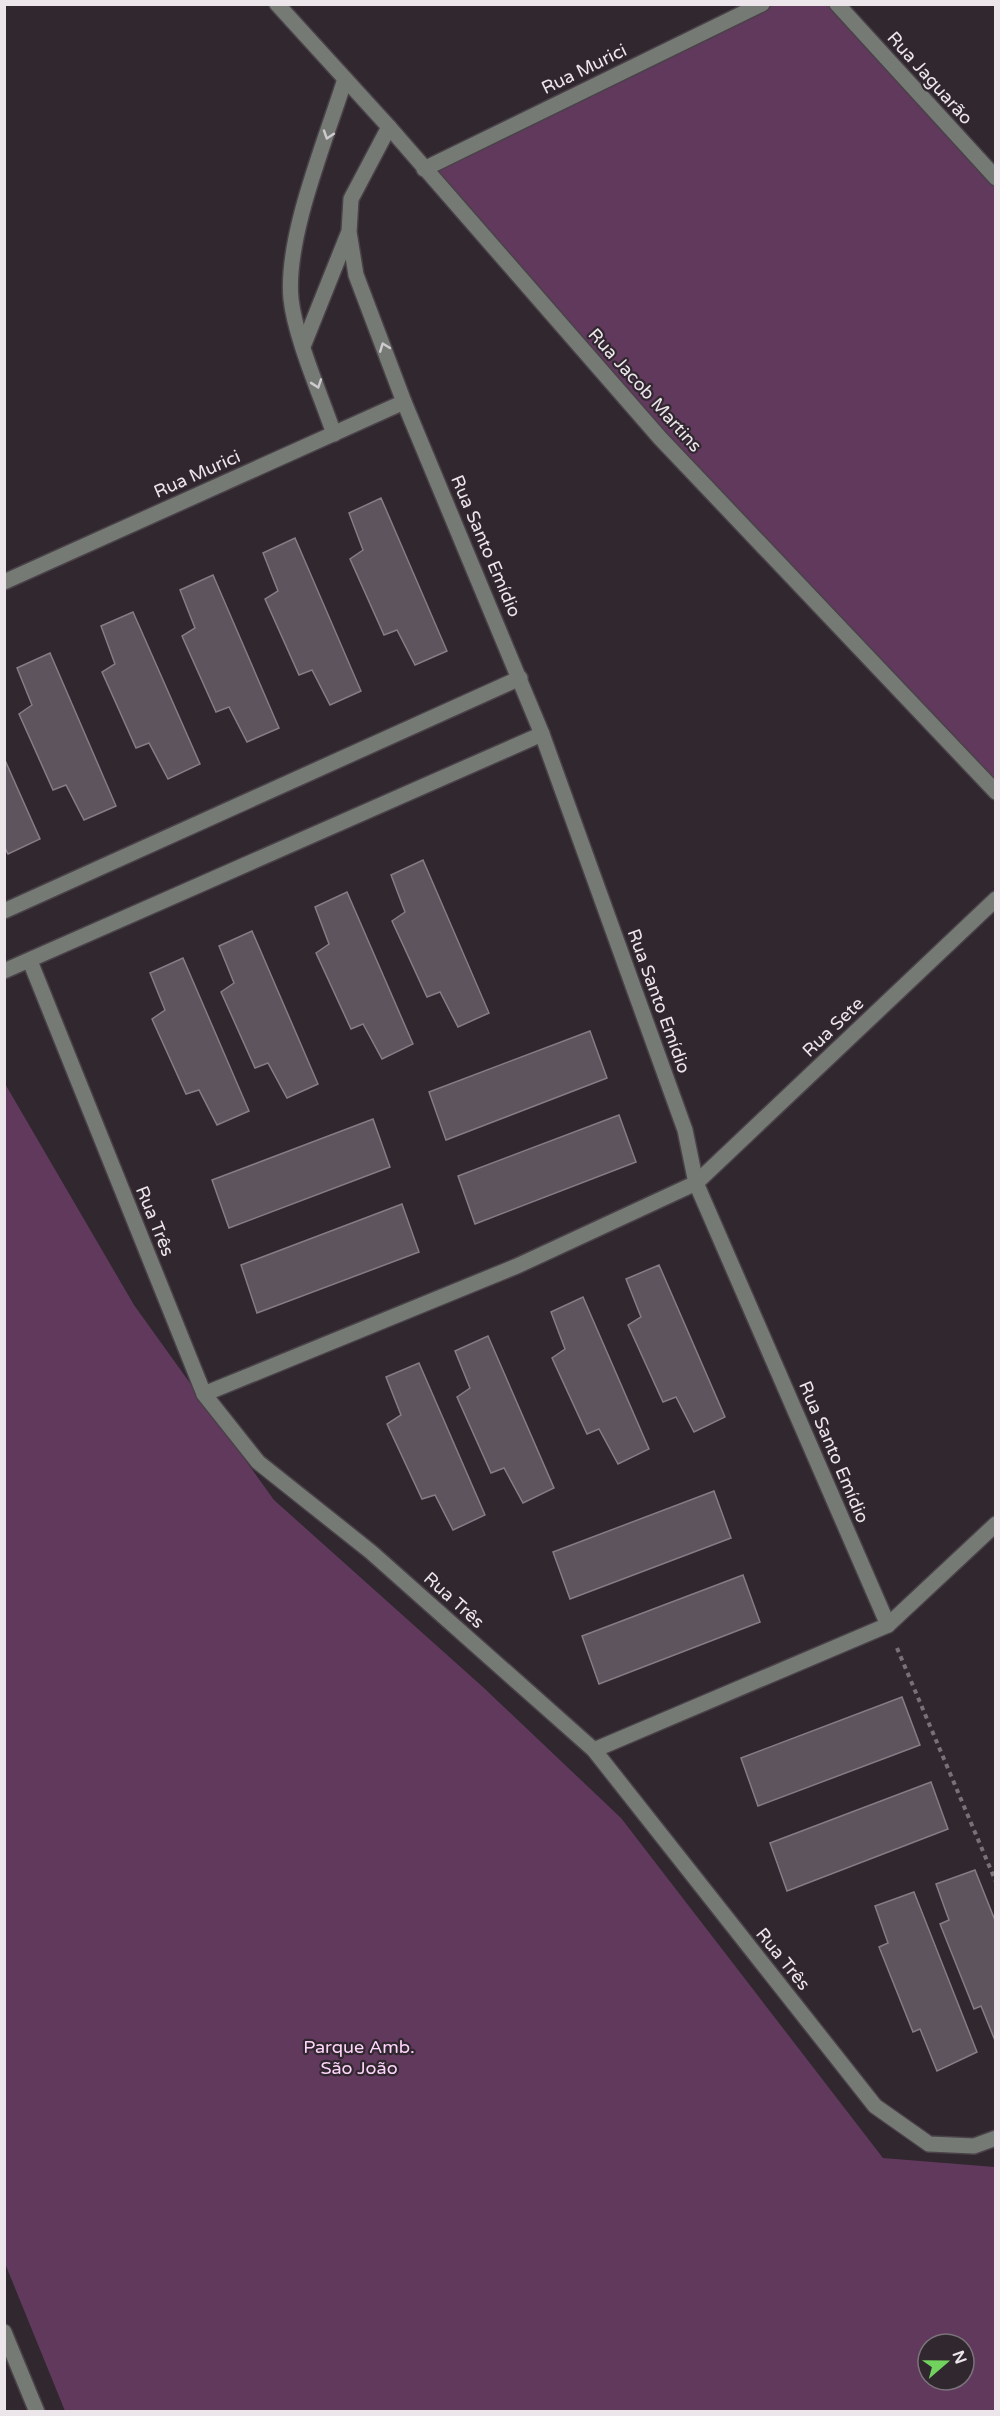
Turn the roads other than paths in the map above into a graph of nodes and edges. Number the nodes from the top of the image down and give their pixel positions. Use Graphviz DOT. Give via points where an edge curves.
graph roads {
  1 [pos="277,4"];
  2 [pos="762,4"];
  3 [pos="837,4"];
  4 [pos="345,79"];
  5 [pos="388,127"];
  6 [pos="424,170"];
  7 [pos="996,178"];
  8 [pos="349,232"];
  9 [pos="303,344"];
  10 [pos="404,402"];
  11 [pos="334,434"];
  12 [pos="4,582"];
  13 [pos="519,678"];
  14 [pos="542,734"];
  15 [pos="996,792"];
  16 [pos="996,899"];
  17 [pos="4,911"];
  18 [pos="30,961"];
  19 [pos="4,972"];
  20 [pos="696,1183"];
  21 [pos="204,1394"];
  22 [pos="996,1524"];
  23 [pos="888,1625"];
  24 [pos="594,1750"];
  25 [pos="996,2138"];
  26 [pos="4,2332"];
  27 [pos="37,2412"];
  1 -- 4 [label="street, Rua Jacob Martins"];
  2 -- 6 [label="street, Rua Murici"];
  3 -- 7 [label="street, Rua Jaguarão"];
  4 -- 5 [label="street, Rua Jacob Martins"];
  4 -- 9 [label="street, one-way" via="293,252 292,303"];
  5 -- 6 [label="street, Rua Jacob Martins"];
  5 -- 8 [label="street, Rua Santo Emídio" via="351,199"];
  6 -- 15 [label="street, Rua Jacob Martins" via="660,438"];
  8 -- 9 [label="street"];
  10 -- 8 [label="street, Rua Santo Emídio, one-way" via="356,275"];
  9 -- 11 [label="street, one-way"];
  10 -- 11 [label="street, Rua Murici"];
  10 -- 13 [label="street, Rua Santo Emídio"];
  11 -- 12 [label="street, Rua Murici"];
  13 -- 14 [label="street, Rua Santo Emídio"];
  13 -- 17 [label="street"];
  14 -- 18 [label="street"];
  14 -- 20 [label="street, Rua Santo Emídio" via="685,1130"];
  16 -- 20 [label="street, Rua Sete"];
  18 -- 19 [label="street"];
  18 -- 21 [label="street, Rua Três"];
  20 -- 21 [label="street, Rua Sete" via="517,1266"];
  20 -- 23 [label="street, Rua Santo Emídio"];
  21 -- 24 [label="street, Rua Três" via="258,1462 371,1552"];
  22 -- 23 [label="street"];
  23 -- 24 [label="street"];
  24 -- 25 [label="street, Rua Três" via="875,2106 929,2144 974,2146"];
  26 -- 27 [label="street"];
}
